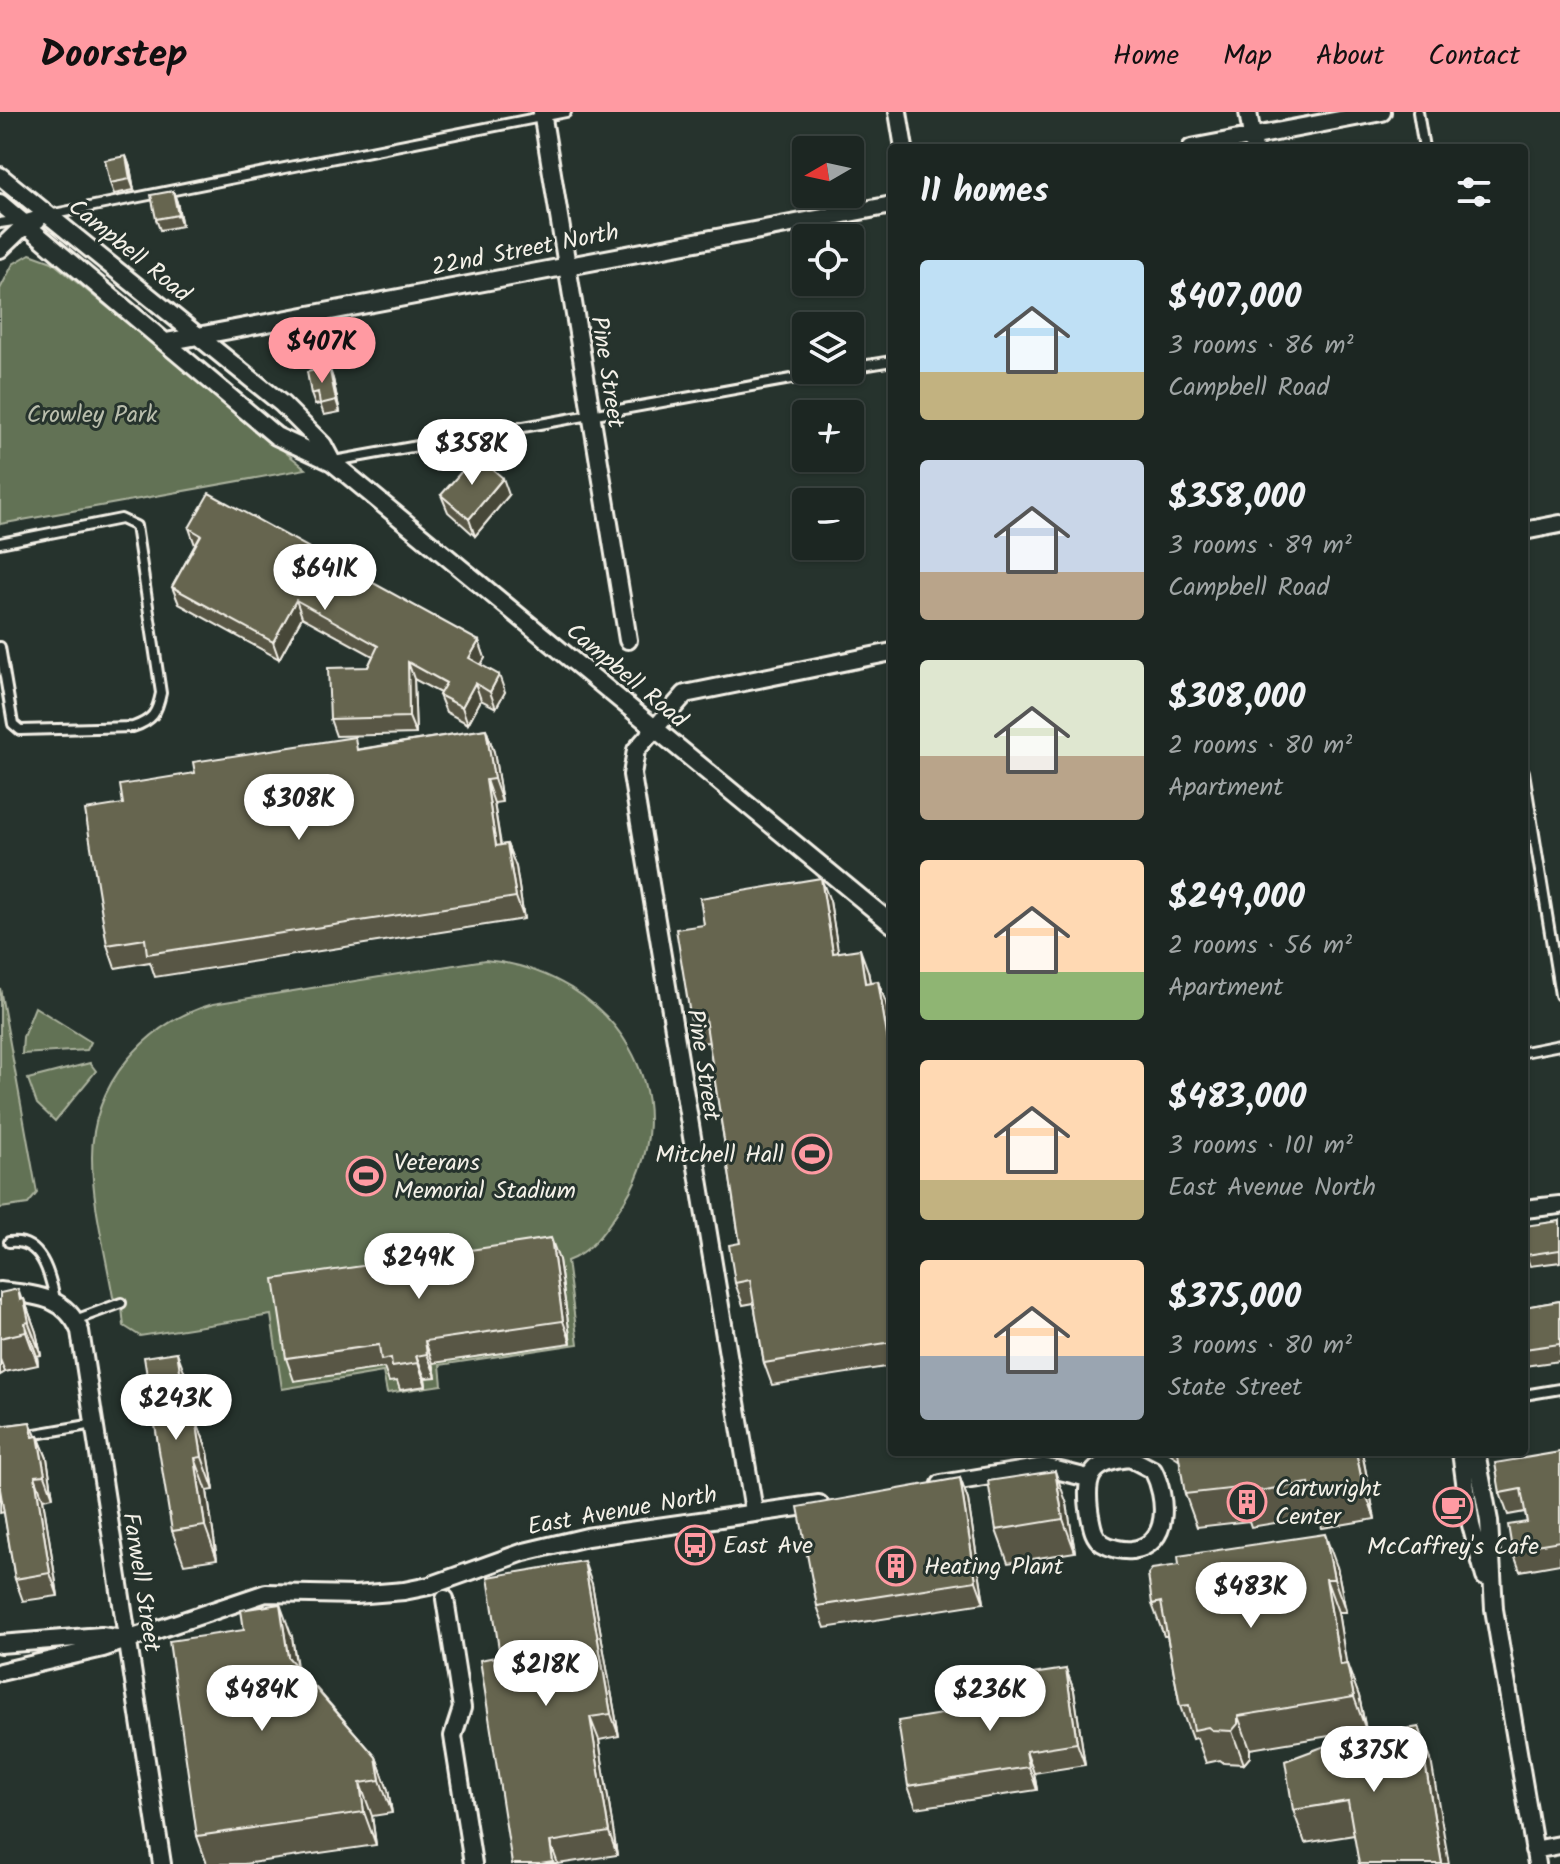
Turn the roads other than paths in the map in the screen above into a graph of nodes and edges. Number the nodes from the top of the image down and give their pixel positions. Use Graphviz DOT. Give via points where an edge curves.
graph roads {
  1 [pos="566,112"];
  2 [pos="898,112"];
  3 [pos="1248,112"];
  4 [pos="1382,112"];
  5 [pos="1418,112"];
  6 [pos="542,114"];
  7 [pos="1253,142"];
  8 [pos="903,144"];
  9 [pos="1232,144"];
  10 [pos="1423,144"];
  11 [pos="0,176"];
  12 [pos="0,203"];
  13 [pos="888,206"];
  14 [pos="50,215"];
  15 [pos="25,221"];
  16 [pos="0,223"];
  17 [pos="0,249"];
  18 [pos="566,265"];
  19 [pos="197,336"];
  20 [pos="166,342"];
  21 [pos="888,362"];
  22 [pos="864,366"];
  23 [pos="792,379"];
  24 [pos="591,415"];
  25 [pos="332,462"];
  26 [pos="1560,524"];
  27 [pos="1528,530"];
  28 [pos="0,543"];
  29 [pos="628,640"];
  30 [pos="0,647"];
  31 [pos="888,653"];
  32 [pos="652,727"];
  33 [pos="1528,797"];
  34 [pos="888,921"];
  35 [pos="1560,995"];
  36 [pos="1560,1045"];
  37 [pos="1528,1051"];
  38 [pos="1560,1205"];
  39 [pos="1528,1209"];
  40 [pos="9,1242"];
  41 [pos="0,1291"];
  42 [pos="55,1299"];
  43 [pos="121,1303"];
  44 [pos="72,1315"];
  45 [pos="1560,1389"];
  46 [pos="1528,1394"];
  47 [pos="94,1424"];
  48 [pos="11,1438"];
  49 [pos="1462,1456"];
  50 [pos="1477,1456"];
  51 [pos="1088,1478"];
  52 [pos="930,1486"];
  53 [pos="836,1501"];
  54 [pos="754,1511"];
  55 [pos="445,1599"];
  56 [pos="1494,1609"];
  57 [pos="126,1639"];
  58 [pos="0,1644"];
  59 [pos="0,1672"];
  60 [pos="1560,1845"];
  61 [pos="1536,1857"];
  62 [pos="162,1864"];
  63 [pos="473,1864"];
  1 -- 6 [label="lane"];
  2 -- 8 [label="street"];
  3 -- 7 [label="street"];
  4 -- 7 [label="street"];
  5 -- 10 [label="lane"];
  6 -- 14 [label="lane"];
  6 -- 18 [label="street, Pine Street"];
  7 -- 9 [label="street"];
  11 -- 14 [label="street, Campbell Road"];
  12 -- 15 [label="street, Campbell Road"];
  13 -- 18 [label="street, 22nd Street North"];
  14 -- 15 [label="street"];
  14 -- 19 [label="street, Campbell Road"];
  15 -- 16 [label="lane"];
  15 -- 17 [label="street"];
  15 -- 20 [label="street, Campbell Road"];
  18 -- 19 [label="street, 22nd Street North"];
  18 -- 24 [label="street, Pine Street"];
  19 -- 20 [label="street, 22nd Street North"];
  19 -- 25 [label="street, Campbell Road" via="300,420"];
  20 -- 25 [label="street, Campbell Road" via="276,436"];
  21 -- 22 [label="lane"];
  23 -- 24 [label="lane"];
  24 -- 25 [label="lane"];
  24 -- 29 [label="street, Pine Street"];
  25 -- 32 [label="street, Campbell Road"];
  26 -- 27 [label="street"];
  28 -- 30 [label="lane" via="121,519 136,526 161,693 157,711 150,721 133,727 20,730 13,724"];
  31 -- 32 [label="street, Pine Street" via="685,694"];
  32 -- 34 [label="street, Campbell Road"];
  32 -- 54 [label="street, Pine Street" via="636,750 632,775"];
  33 -- 35 [label="lane"];
  36 -- 37 [label="lane"];
  38 -- 39 [label="street"];
  40 -- 42 [label="lane" via="29,1245 40,1256"];
  41 -- 42 [label="street"];
  42 -- 44 [label="street"];
  43 -- 44 [label="lane"];
  44 -- 47 [label="street, Farwell Street"];
  45 -- 46 [label="lane"];
  47 -- 48 [label="lane"];
  47 -- 57 [label="street, Farwell Street"];
  49 -- 56 [label="street" via="1471,1525"];
  50 -- 56 [label="street" via="1489,1521"];
  51 -- 51 [label="street" via="1085,1489 1093,1532 1100,1541 1126,1550 1153,1541 1164,1517 1153,1470 1122,1458 1100,1466"];
  51 -- 52 [label="street" via="1044,1467"];
  53 -- 54 [label="street, East Avenue North"];
  54 -- 57 [label="street, East Avenue North" via="587,1537 404,1591 266,1593"];
  55 -- 63 [label="street" via="462,1708 453,1736"];
  56 -- 61 [label="street"];
  57 -- 58 [label="street, East Avenue North"];
  57 -- 59 [label="street, East Avenue North"];
  57 -- 62 [label="street, Farwell Street"];
  60 -- 61 [label="street"];
}
